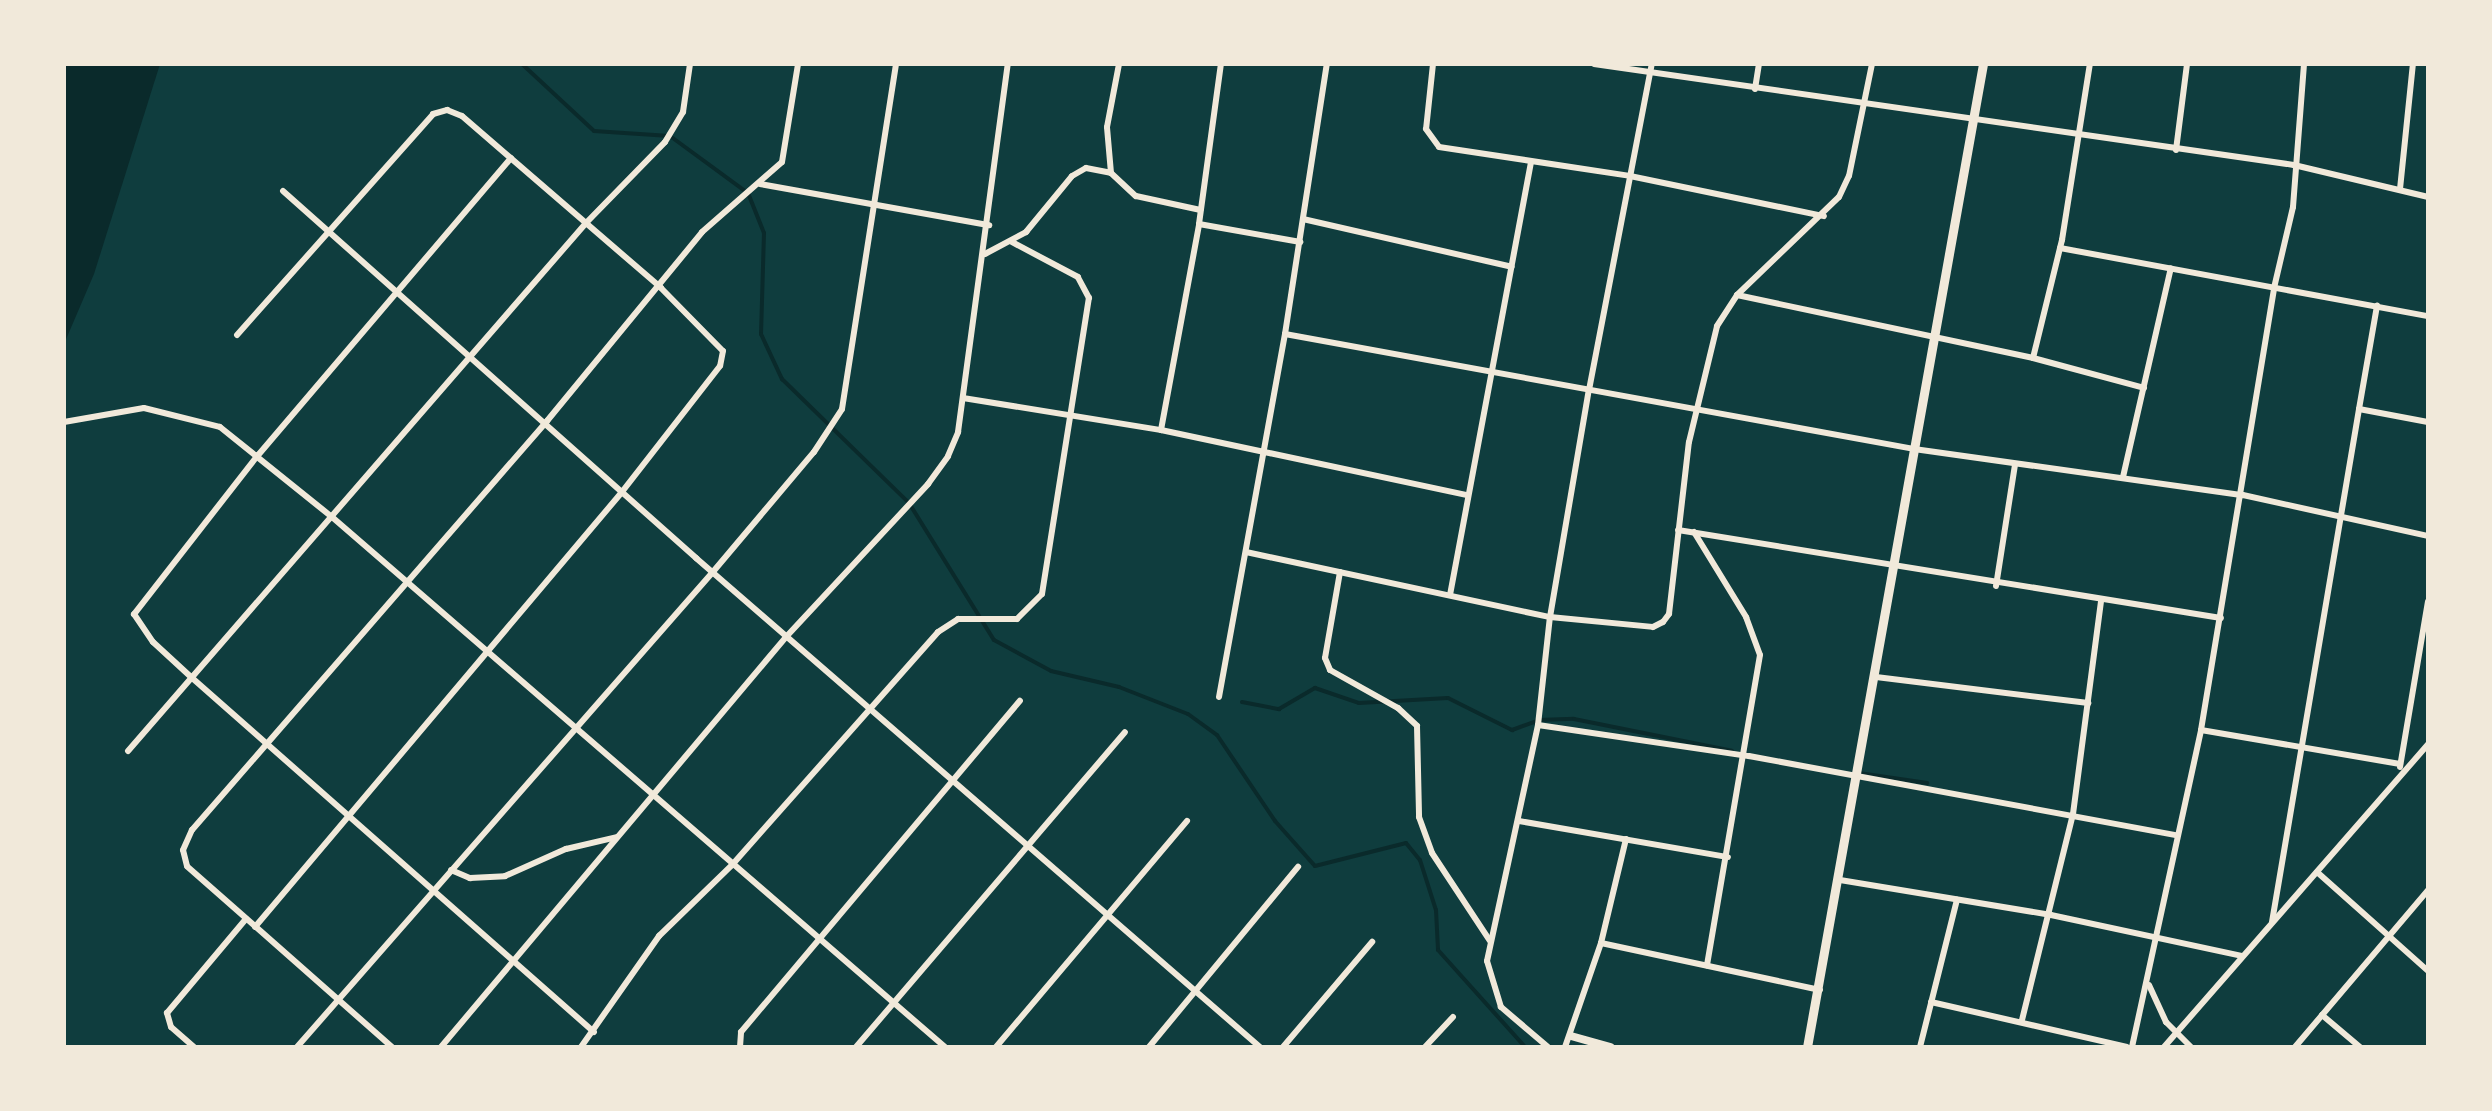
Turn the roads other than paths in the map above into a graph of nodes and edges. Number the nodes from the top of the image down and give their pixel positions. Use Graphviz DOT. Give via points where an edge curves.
graph roads {
  1 [pos="690,64"];
  2 [pos="798,64"];
  3 [pos="896,64"];
  4 [pos="1008,64"];
  5 [pos="1119,64"];
  6 [pos="1221,64"];
  7 [pos="1327,64"];
  8 [pos="1433,64"];
  9 [pos="1594,64"];
  10 [pos="1652,64"];
  11 [pos="1759,64"];
  12 [pos="1872,64"];
  13 [pos="1983,64"];
  14 [pos="2090,64"];
  15 [pos="2187,64"];
  16 [pos="2304,64"];
  17 [pos="2413,64"];
  18 [pos="1649,75"];
  19 [pos="1755,89"];
  20 [pos="1866,105"];
  21 [pos="1976,121"];
  22 [pos="2080,138"];
  23 [pos="2176,150"];
  24 [pos="511,158"];
  25 [pos="1531,162"];
  26 [pos="2294,165"];
  27 [pos="1111,173"];
  28 [pos="1630,176"];
  29 [pos="760,184"];
  30 [pos="2400,189"];
  31 [pos="283,191"];
  32 [pos="2428,197"];
  33 [pos="875,207"];
  34 [pos="1201,210"];
  35 [pos="1824,216"];
  36 [pos="1303,219"];
  37 [pos="586,223"];
  38 [pos="1199,224"];
  39 [pos="989,225"];
  40 [pos="328,233"];
  41 [pos="1012,242"];
  42 [pos="1300,242"];
  43 [pos="2060,248"];
  44 [pos="985,254"];
  45 [pos="1512,267"];
  46 [pos="2171,268"];
  47 [pos="661,288"];
  48 [pos="2274,288"];
  49 [pos="398,292"];
  50 [pos="1737,295"];
  51 [pos="2377,306"];
  52 [pos="2428,316"];
  53 [pos="1285,334"];
  54 [pos="237,335"];
  55 [pos="1936,338"];
  56 [pos="473,357"];
  57 [pos="2033,358"];
  58 [pos="1493,373"];
  59 [pos="2144,388"];
  60 [pos="1589,390"];
  61 [pos="963,398"];
  62 [pos="2359,409"];
  63 [pos="1696,412"];
  64 [pos="1070,416"];
  65 [pos="547,421"];
  66 [pos="64,422"];
  67 [pos="2428,422"];
  68 [pos="1161,430"];
  69 [pos="1914,449"];
  70 [pos="1264,451"];
  71 [pos="258,455"];
  72 [pos="2015,465"];
  73 [pos="2123,477"];
  74 [pos="622,492"];
  75 [pos="1467,495"];
  76 [pos="2243,495"];
  77 [pos="2337,516"];
  78 [pos="332,517"];
  79 [pos="1678,530"];
  80 [pos="1694,532"];
  81 [pos="2428,536"];
  82 [pos="1246,552"];
  83 [pos="1893,564"];
  84 [pos="1340,572"];
  85 [pos="712,573"];
  86 [pos="407,582"];
  87 [pos="1996,586"];
  88 [pos="1450,595"];
  89 [pos="2101,600"];
  90 [pos="2428,601"];
  91 [pos="1550,617"];
  92 [pos="2221,618"];
  93 [pos="786,637"];
  94 [pos="487,654"];
  95 [pos="191,677"];
  96 [pos="1876,677"];
  97 [pos="1219,697"];
  98 [pos="1020,701"];
  99 [pos="2088,703"];
  100 [pos="870,708"];
  101 [pos="1538,725"];
  102 [pos="575,730"];
  103 [pos="2201,730"];
  104 [pos="1125,732"];
  105 [pos="2428,744"];
  106 [pos="268,746"];
  107 [pos="2301,747"];
  108 [pos="128,751"];
  109 [pos="1744,756"];
  110 [pos="2400,764"];
  111 [pos="1859,775"];
  112 [pos="2398,778"];
  113 [pos="955,780"];
  114 [pos="651,797"];
  115 [pos="2073,814"];
  116 [pos="348,816"];
  117 [pos="1187,821"];
  118 [pos="1519,821"];
  119 [pos="2176,835"];
  120 [pos="617,837"];
  121 [pos="1626,839"];
  122 [pos="1029,845"];
  123 [pos="1728,857"];
  124 [pos="732,865"];
  125 [pos="1298,867"];
  126 [pos="451,870"];
  127 [pos="2317,872"];
  128 [pos="1840,880"];
  129 [pos="433,890"];
  130 [pos="2428,890"];
  131 [pos="1957,900"];
  132 [pos="1108,914"];
  133 [pos="2051,915"];
  134 [pos="246,919"];
  135 [pos="2272,922"];
  136 [pos="255,927"];
  137 [pos="2157,935"];
  138 [pos="2389,936"];
  139 [pos="820,939"];
  140 [pos="1372,942"];
  141 [pos="1491,942"];
  142 [pos="1601,943"];
  143 [pos="2242,956"];
  144 [pos="514,961"];
  145 [pos="1707,966"];
  146 [pos="2428,971"];
  147 [pos="2149,985"];
  148 [pos="1820,990"];
  149 [pos="1197,992"];
  150 [pos="338,1000"];
  151 [pos="895,1002"];
  152 [pos="1931,1002"];
  153 [pos="2322,1015"];
  154 [pos="1453,1017"];
  155 [pos="2022,1020"];
  156 [pos="594,1032"];
  157 [pos="2176,1034"];
  158 [pos="1571,1036"];
  159 [pos="1596,1046"];
  160 [pos="194,1047"];
  161 [pos="297,1047"];
  162 [pos="392,1047"];
  163 [pos="441,1047"];
  164 [pos="581,1047"];
  165 [pos="740,1047"];
  166 [pos="856,1047"];
  167 [pos="945,1047"];
  168 [pos="996,1047"];
  169 [pos="1149,1047"];
  170 [pos="1260,1047"];
  171 [pos="1283,1047"];
  172 [pos="1425,1047"];
  173 [pos="1548,1047"];
  174 [pos="1565,1047"];
  175 [pos="1610,1047"];
  176 [pos="1807,1047"];
  177 [pos="1920,1047"];
  178 [pos="2130,1047"];
  179 [pos="2164,1047"];
  180 [pos="2191,1047"];
  181 [pos="2295,1047"];
  182 [pos="2360,1047"];
  1 -- 37 [label="street" via="678,125"];
  2 -- 29 [label="street" via="789,144 782,162"];
  3 -- 33 [label="street"];
  4 -- 39 [label="street"];
  5 -- 27 [label="street" via="1107,127"];
  6 -- 34 [label="street"];
  7 -- 36 [label="street"];
  8 -- 25 [label="street" via="1426,129 1430,139 1439,147"];
  9 -- 18 [label="street"];
  10 -- 18 [label="street"];
  11 -- 19 [label="street"];
  12 -- 20 [label="street"];
  13 -- 21 [label="main road"];
  14 -- 22 [label="street"];
  15 -- 23 [label="street"];
  16 -- 26 [label="street"];
  17 -- 30 [label="street"];
  18 -- 19 [label="street"];
  18 -- 28 [label="street"];
  19 -- 20 [label="street"];
  20 -- 21 [label="street"];
  20 -- 35 [label="street" via="1849,176"];
  21 -- 22 [label="street"];
  21 -- 55 [label="main road"];
  22 -- 23 [label="street"];
  22 -- 43 [label="street"];
  23 -- 26 [label="street"];
  24 -- 37 [label="street"];
  24 -- 40 [label="street" via="462,116 447,110 433,114"];
  24 -- 49 [label="street"];
  25 -- 28 [label="street"];
  25 -- 45 [label="street"];
  26 -- 30 [label="street"];
  26 -- 48 [label="street" via="2293,207"];
  27 -- 34 [label="street" via="1136,196"];
  27 -- 41 [label="street" via="1086,168 1072,176"];
  28 -- 35 [label="street"];
  28 -- 60 [label="street"];
  29 -- 33 [label="street"];
  29 -- 47 [label="street" via="702,232"];
  30 -- 32 [label="street"];
  31 -- 40 [label="street"];
  33 -- 39 [label="street"];
  33 -- 85 [label="street" via="842,409 814,452"];
  34 -- 38 [label="street"];
  35 -- 50 [label="street"];
  36 -- 42 [label="street"];
  36 -- 45 [label="street"];
  37 -- 47 [label="street"];
  37 -- 56 [label="street"];
  38 -- 42 [label="street"];
  38 -- 68 [label="street"];
  39 -- 44 [label="street"];
  40 -- 49 [label="street"];
  40 -- 54 [label="street"];
  41 -- 44 [label="street"];
  41 -- 64 [label="street" via="1086,285 1089,298"];
  42 -- 53 [label="street"];
  43 -- 46 [label="street"];
  43 -- 57 [label="street"];
  44 -- 61 [label="street"];
  45 -- 58 [label="street"];
  46 -- 48 [label="street"];
  46 -- 59 [label="street"];
  47 -- 65 [label="street"];
  47 -- 74 [label="street" via="718,341 720,366"];
  48 -- 51 [label="street"];
  48 -- 76 [label="street"];
  49 -- 56 [label="street"];
  49 -- 71 [label="street"];
  50 -- 55 [label="street"];
  50 -- 63 [label="street" via="1717,326"];
  51 -- 52 [label="street"];
  51 -- 62 [label="street"];
  53 -- 58 [label="street"];
  53 -- 70 [label="street"];
  55 -- 57 [label="street"];
  55 -- 69 [label="main road"];
  56 -- 65 [label="street"];
  56 -- 78 [label="street"];
  57 -- 59 [label="street"];
  58 -- 60 [label="street"];
  58 -- 75 [label="street"];
  59 -- 73 [label="street"];
  60 -- 63 [label="street"];
  60 -- 91 [label="street"];
  61 -- 64 [label="street"];
  61 -- 93 [label="street" via="953,444 928,484"];
  62 -- 67 [label="street"];
  62 -- 77 [label="street"];
  63 -- 69 [label="street"];
  63 -- 79 [label="street"];
  64 -- 68 [label="street"];
  64 -- 100 [label="street" via="1046,583 1036,603 1017,619 958,619 938,632"];
  65 -- 74 [label="street"];
  65 -- 86 [label="street"];
  66 -- 71 [label="street" via="144,408 220,427"];
  68 -- 70 [label="street"];
  69 -- 72 [label="street"];
  69 -- 83 [label="main road"];
  70 -- 75 [label="street"];
  70 -- 82 [label="street"];
  71 -- 78 [label="street"];
  71 -- 95 [label="street" via="134,614 153,642"];
  72 -- 73 [label="street"];
  72 -- 87 [label="street"];
  73 -- 76 [label="street"];
  74 -- 85 [label="street"];
  74 -- 94 [label="street"];
  75 -- 88 [label="street"];
  76 -- 77 [label="street"];
  76 -- 92 [label="street"];
  77 -- 81 [label="street"];
  77 -- 107 [label="street"];
  78 -- 86 [label="street"];
  78 -- 95 [label="street"];
  79 -- 80 [label="street"];
  79 -- 91 [label="street" via="1669,614 1663,622 1653,627"];
  80 -- 83 [label="street"];
  80 -- 109 [label="street" via="1757,639 1760,655"];
  82 -- 84 [label="street"];
  82 -- 97 [label="street"];
  83 -- 87 [label="street"];
  83 -- 96 [label="main road"];
  84 -- 88 [label="street"];
  84 -- 141 [label="street" via="1325,658 1330,670 1398,708 1417,726 1419,817 1432,853"];
  85 -- 93 [label="street"];
  85 -- 102 [label="street"];
  86 -- 94 [label="street"];
  86 -- 106 [label="street"];
  87 -- 89 [label="street"];
  88 -- 91 [label="street"];
  89 -- 92 [label="street"];
  89 -- 99 [label="street"];
  90 -- 110 [label="street"];
  91 -- 101 [label="street"];
  92 -- 103 [label="street"];
  93 -- 100 [label="street"];
  93 -- 114 [label="street"];
  94 -- 102 [label="street"];
  94 -- 116 [label="street"];
  95 -- 106 [label="street"];
  95 -- 108 [label="street"];
  96 -- 99 [label="street"];
  96 -- 111 [label="main road"];
  98 -- 113 [label="street"];
  99 -- 115 [label="street"];
  100 -- 113 [label="street"];
  100 -- 124 [label="street"];
  101 -- 109 [label="street"];
  101 -- 118 [label="street"];
  102 -- 114 [label="street"];
  102 -- 126 [label="street"];
  103 -- 107 [label="street"];
  103 -- 119 [label="street"];
  104 -- 122 [label="street"];
  105 -- 112 [label="street"];
  106 -- 116 [label="street"];
  106 -- 134 [label="street" via="192,830 183,850 187,866"];
  107 -- 110 [label="street"];
  107 -- 135 [label="street"];
  109 -- 111 [label="street"];
  109 -- 123 [label="street"];
  110 -- 112 [label="street"];
  111 -- 115 [label="street"];
  111 -- 128 [label="main road"];
  112 -- 127 [label="street"];
  113 -- 122 [label="street"];
  113 -- 139 [label="street"];
  114 -- 120 [label="street"];
  114 -- 124 [label="street"];
  115 -- 119 [label="street"];
  115 -- 133 [label="street"];
  116 -- 129 [label="street"];
  116 -- 136 [label="street"];
  117 -- 132 [label="street"];
  118 -- 121 [label="street"];
  118 -- 141 [label="street"];
  119 -- 137 [label="street"];
  120 -- 126 [label="street" via="566,849 505,876 470,878"];
  120 -- 144 [label="street"];
  121 -- 123 [label="street"];
  121 -- 142 [label="street"];
  122 -- 132 [label="street"];
  122 -- 151 [label="street"];
  123 -- 145 [label="street"];
  124 -- 139 [label="street"];
  124 -- 156 [label="street" via="659,936"];
  125 -- 149 [label="street"];
  126 -- 129 [label="street"];
  127 -- 135 [label="street"];
  127 -- 138 [label="street"];
  128 -- 131 [label="street"];
  128 -- 148 [label="main road"];
  129 -- 144 [label="street"];
  129 -- 150 [label="street"];
  130 -- 138 [label="street"];
  131 -- 133 [label="street"];
  131 -- 152 [label="street"];
  132 -- 149 [label="street"];
  132 -- 168 [label="street"];
  133 -- 137 [label="street"];
  133 -- 155 [label="street"];
  134 -- 136 [label="street"];
  134 -- 160 [label="street" via="169,1006 171,1027"];
  135 -- 143 [label="street"];
  136 -- 150 [label="street"];
  137 -- 143 [label="street"];
  137 -- 147 [label="street"];
  138 -- 146 [label="street"];
  138 -- 153 [label="street"];
  139 -- 151 [label="street"];
  139 -- 165 [label="street" via="741,1032"];
  140 -- 171 [label="street"];
  141 -- 173 [label="street" via="1487,961 1501,1007"];
  142 -- 145 [label="street"];
  142 -- 158 [label="street"];
  143 -- 157 [label="street"];
  144 -- 156 [label="street"];
  144 -- 163 [label="street"];
  145 -- 148 [label="street"];
  147 -- 157 [label="street"];
  147 -- 178 [label="street"];
  148 -- 176 [label="main road"];
  149 -- 169 [label="street"];
  149 -- 170 [label="street"];
  150 -- 161 [label="street"];
  150 -- 162 [label="street"];
  151 -- 166 [label="street"];
  151 -- 167 [label="street"];
  152 -- 155 [label="street"];
  152 -- 177 [label="street"];
  153 -- 181 [label="street"];
  153 -- 182 [label="street"];
  154 -- 172 [label="street"];
  155 -- 178 [label="street"];
  156 -- 164 [label="street"];
  157 -- 179 [label="street"];
  157 -- 180 [label="street"];
  158 -- 159 [label="street"];
  158 -- 174 [label="street"];
  159 -- 175 [label="street"];
}
